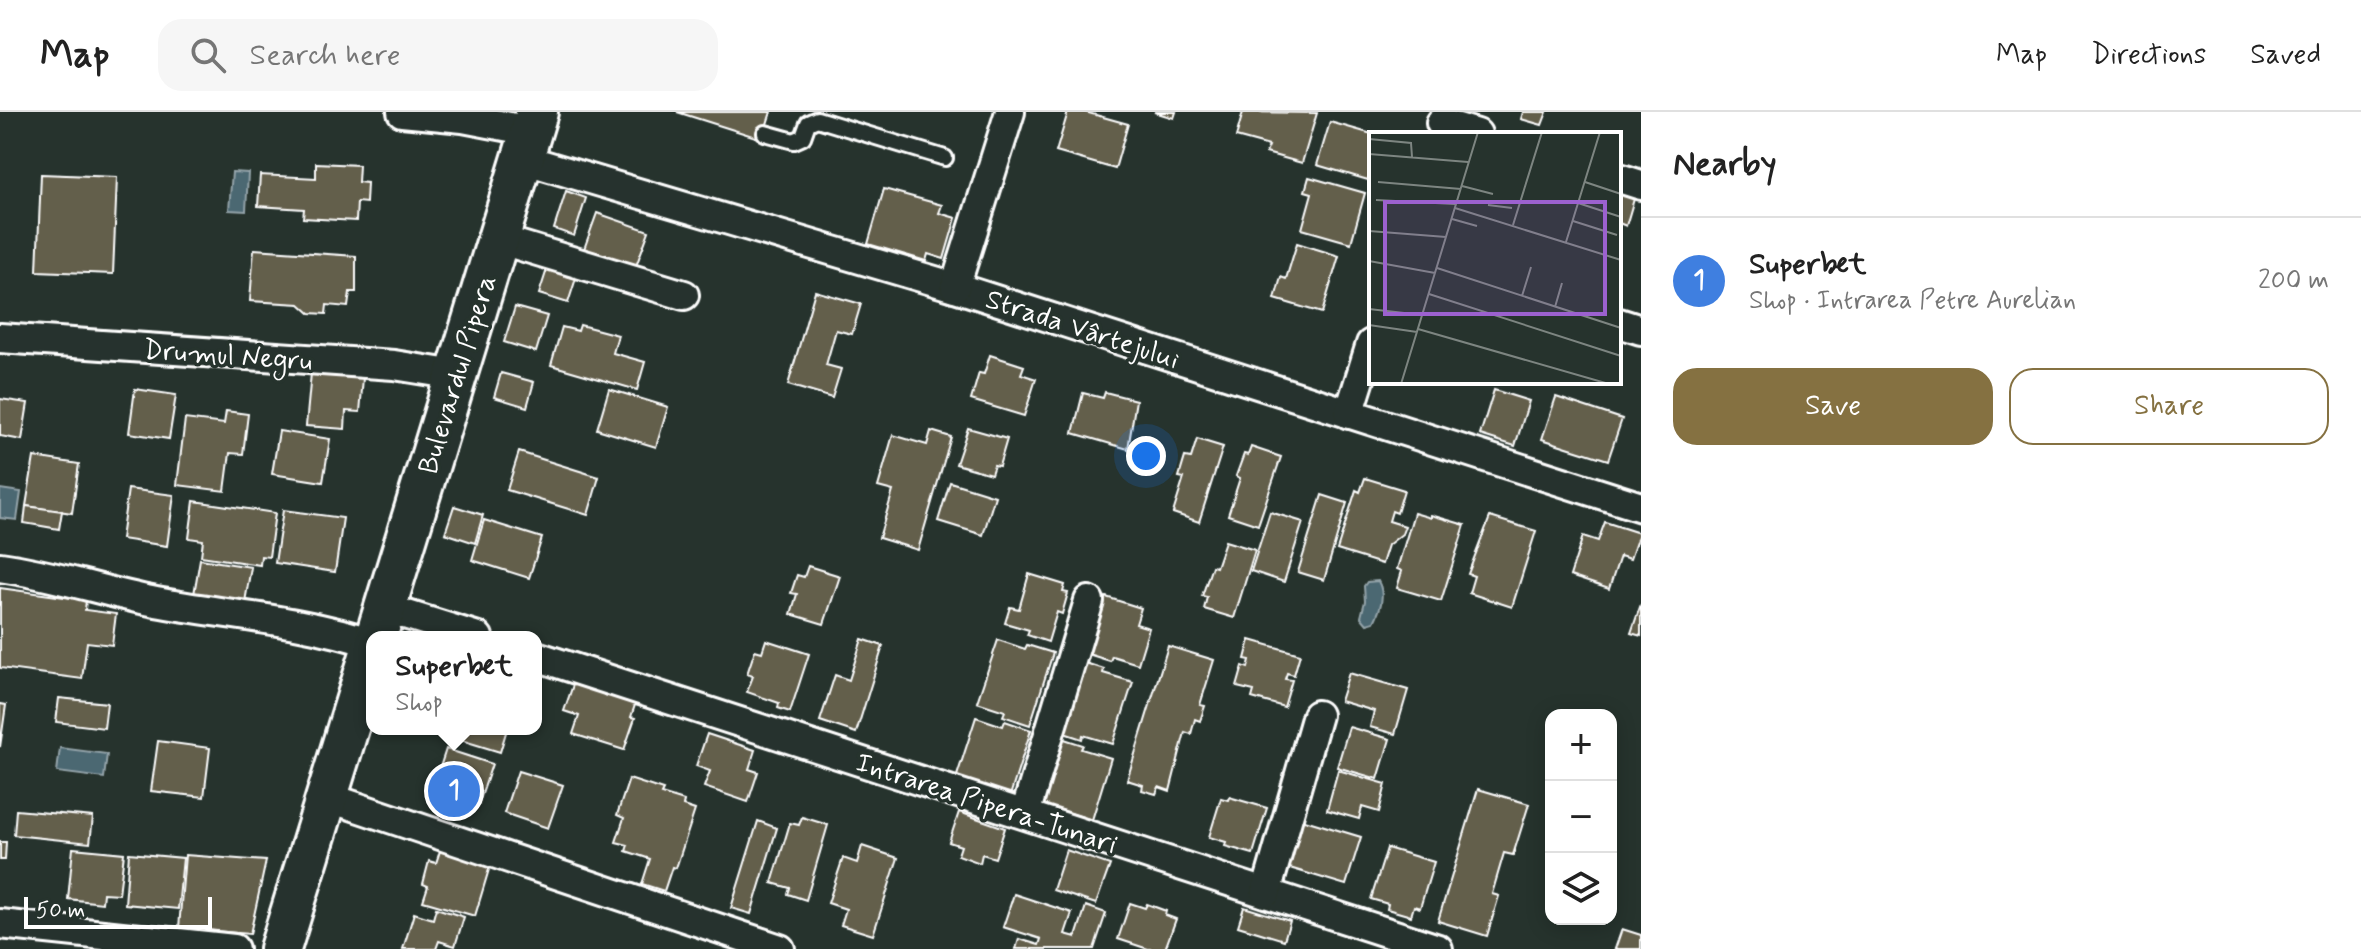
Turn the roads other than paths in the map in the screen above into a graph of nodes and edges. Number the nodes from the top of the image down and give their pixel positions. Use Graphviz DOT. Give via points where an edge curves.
graph roads {
  1 [pos="402,112"];
  2 [pos="1010,112"];
  3 [pos="1441,123"];
  4 [pos="1470,132"];
  5 [pos="765,133"];
  6 [pos="531,134"];
  7 [pos="945,158"];
  8 [pos="1621,179"];
  9 [pos="1641,185"];
  10 [pos="498,239"];
  11 [pos="955,287"];
  12 [pos="684,295"];
  13 [pos="1621,324"];
  14 [pos="1641,330"];
  15 [pos="0,338"];
  16 [pos="1369,350"];
  17 [pos="456,375"];
  18 [pos="1349,414"];
  19 [pos="1641,507"];
  20 [pos="0,567"];
  21 [pos="1089,601"];
  22 [pos="378,629"];
  23 [pos="403,631"];
  24 [pos="542,658"];
  25 [pos="366,670"];
  26 [pos="1317,715"];
  27 [pos="327,797"];
  28 [pos="1025,814"];
  29 [pos="1266,893"];
  30 [pos="0,924"];
  31 [pos="234,949"];
  32 [pos="280,949"];
  33 [pos="780,949"];
  34 [pos="1438,949"];
  1 -- 6 [label="street, Strada Vârtejului" via="478,120"];
  2 -- 11 [label="street"];
  3 -- 4 [label="street"];
  5 -- 7 [label="lane" via="794,141 817,119"];
  6 -- 10 [label="main road, Bulevardul Pipera"];
  6 -- 11 [label="street, Strada Vârtejului"];
  8 -- 9 [label="street"];
  10 -- 12 [label="street"];
  10 -- 17 [label="main road, Bulevardul Pipera"];
  11 -- 18 [label="street, Strada Vârtejului"];
  13 -- 14 [label="street"];
  15 -- 17 [label="street, Drumul Negru" via="394,365"];
  16 -- 18 [label="street"];
  17 -- 22 [label="main road, Bulevardul Pipera"];
  18 -- 19 [label="street, Strada Vârtejului"];
  20 -- 22 [label="street" via="153,601 318,627"];
  21 -- 28 [label="street"];
  22 -- 23 [label="street"];
  24 -- 28 [label="street, Intrarea Pipera-Tunari"];
  25 -- 27 [label="main road"];
  26 -- 29 [label="street"];
  27 -- 32 [label="main road"];
  27 -- 33 [label="street"];
  28 -- 29 [label="street, Intrarea Pipera-Tunari"];
  29 -- 34 [label="street, Intrarea Pipera-Tunari"];
  30 -- 31 [label="street"];
}
